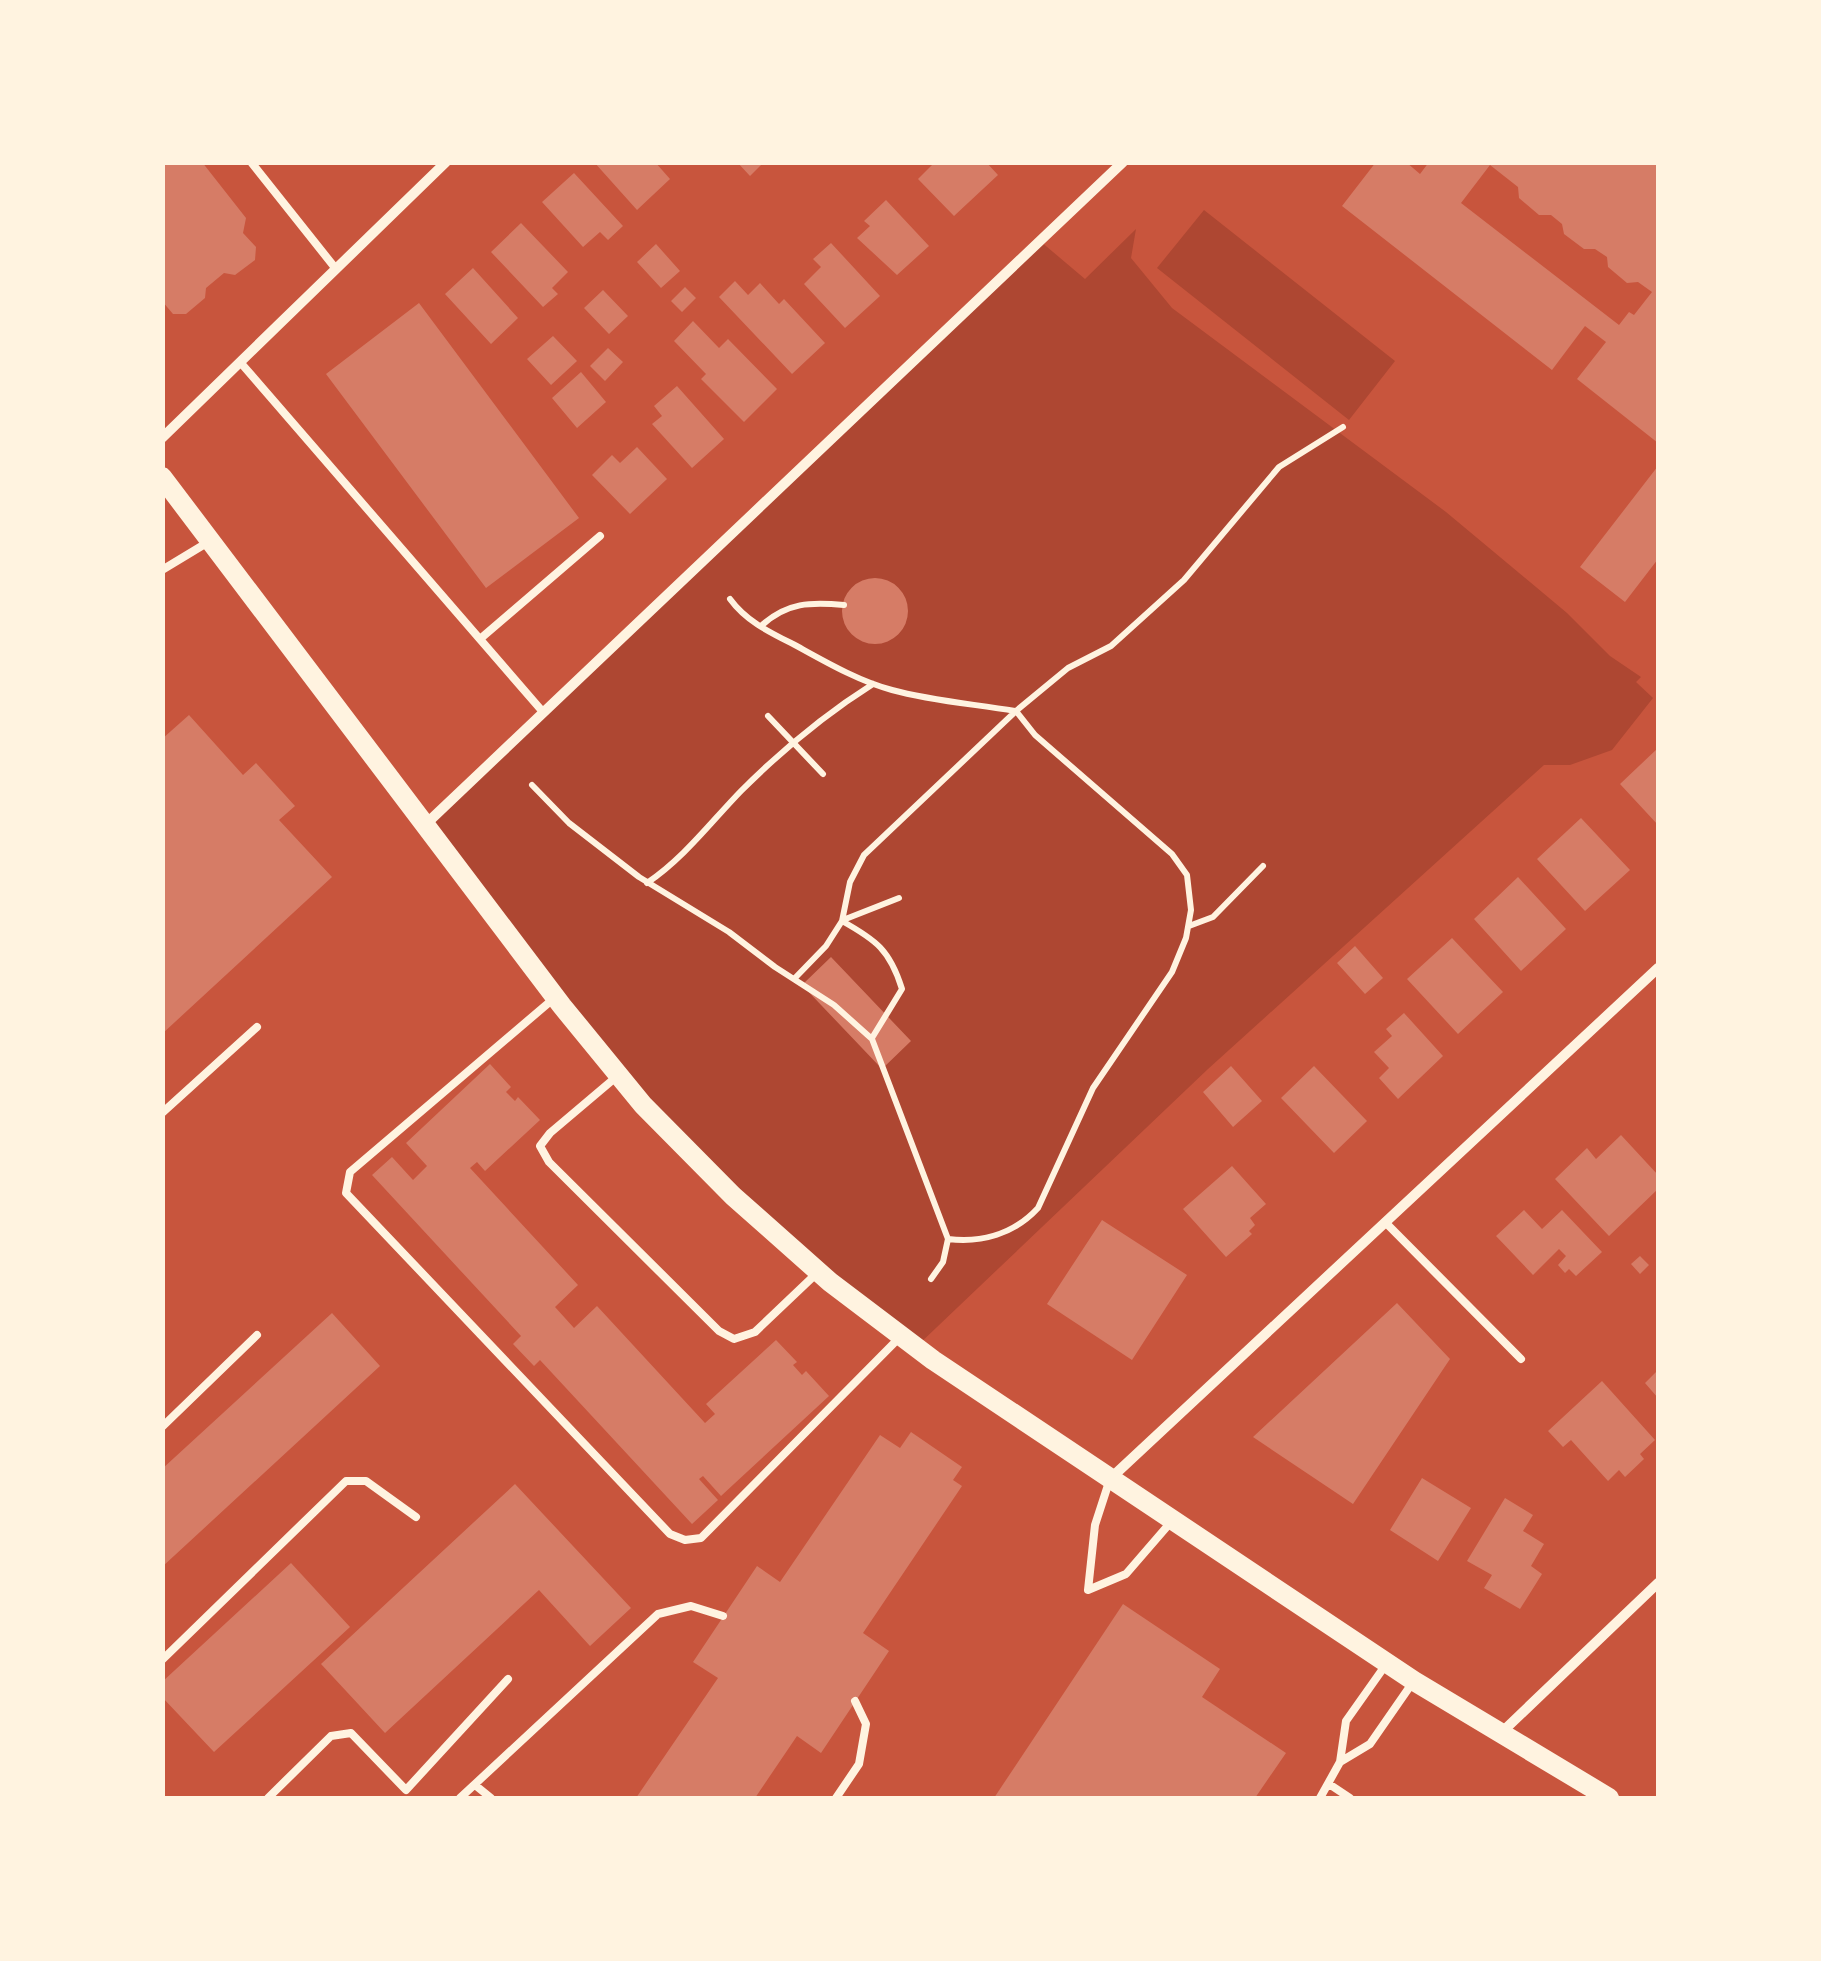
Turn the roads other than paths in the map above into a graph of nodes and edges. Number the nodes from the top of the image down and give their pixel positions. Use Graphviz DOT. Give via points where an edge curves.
graph roads {
  1 [pos="252,162"];
  2 [pos="446,162"];
  3 [pos="1123,162"];
  4 [pos="336,269"];
  5 [pos="240,362"];
  6 [pos="162,438"];
  7 [pos="162,477"];
  8 [pos="600,536"];
  9 [pos="210,540"];
  10 [pos="162,570"];
  11 [pos="480,639"];
  12 [pos="542,712"];
  13 [pos="424,826"];
  14 [pos="1658,968"];
  15 [pos="556,997"];
  16 [pos="257,1027"];
  17 [pos="619,1076"];
  18 [pos="162,1113"];
  19 [pos="1386,1222"];
  20 [pos="818,1272"];
  21 [pos="257,1335"];
  22 [pos="901,1336"];
  23 [pos="1521,1359"];
  24 [pos="162,1428"];
  25 [pos="1110,1478"];
  26 [pos="416,1517"];
  27 [pos="1174,1519"];
  28 [pos="1658,1583"];
  29 [pos="723,1616"];
  30 [pos="162,1660"];
  31 [pos="1387,1663"];
  32 [pos="508,1679"];
  33 [pos="1414,1681"];
  34 [pos="855,1701"];
  35 [pos="1500,1734"];
  36 [pos="1340,1762"];
  37 [pos="475,1784"];
  38 [pos="1329,1784"];
  39 [pos="405,1794"];
  40 [pos="268,1798"];
  41 [pos="460,1798"];
  42 [pos="490,1798"];
  43 [pos="836,1798"];
  44 [pos="1320,1798"];
  45 [pos="1350,1798"];
  46 [pos="1609,1798"];
  1 -- 4 [label="lane"];
  2 -- 4 [label="street"];
  3 -- 12 [label="street"];
  4 -- 5 [label="street"];
  5 -- 6 [label="street"];
  5 -- 11 [label="lane"];
  7 -- 9 [label="main road"];
  8 -- 11 [label="lane"];
  9 -- 10 [label="lane"];
  9 -- 13 [label="main road"];
  11 -- 12 [label="lane"];
  12 -- 13 [label="street"];
  13 -- 15 [label="main road"];
  14 -- 19 [label="street"];
  15 -- 17 [label="main road"];
  15 -- 22 [label="lane" via="350,1172 346,1192 670,1534 700,1538"];
  16 -- 18 [label="lane"];
  17 -- 20 [label="main road" via="733,1196"];
  17 -- 20 [label="lane" via="540,1146 719,1332 734,1339 755,1332"];
  19 -- 23 [label="lane"];
  19 -- 25 [label="street"];
  20 -- 22 [label="main road"];
  21 -- 24 [label="lane"];
  22 -- 25 [label="main road"];
  25 -- 27 [label="main road"];
  25 -- 27 [label="lane" via="1095,1525 1088,1590 1126,1574"];
  26 -- 30 [label="lane" via="366,1481 346,1481"];
  27 -- 31 [label="main road"];
  28 -- 35 [label="street"];
  29 -- 37 [label="lane" via="691,1606 658,1614"];
  31 -- 33 [label="main road"];
  31 -- 36 [label="lane" via="1346,1722"];
  32 -- 39 [label="lane"];
  33 -- 35 [label="main road"];
  33 -- 36 [label="lane" via="1370,1744"];
  34 -- 43 [label="lane" via="866,1724 859,1764"];
  35 -- 46 [label="main road"];
  36 -- 38 [label="lane"];
  37 -- 41 [label="lane"];
  37 -- 42 [label="lane"];
  38 -- 44 [label="lane"];
  38 -- 45 [label="lane"];
  39 -- 40 [label="lane" via="351,1732 331,1736"];
}
